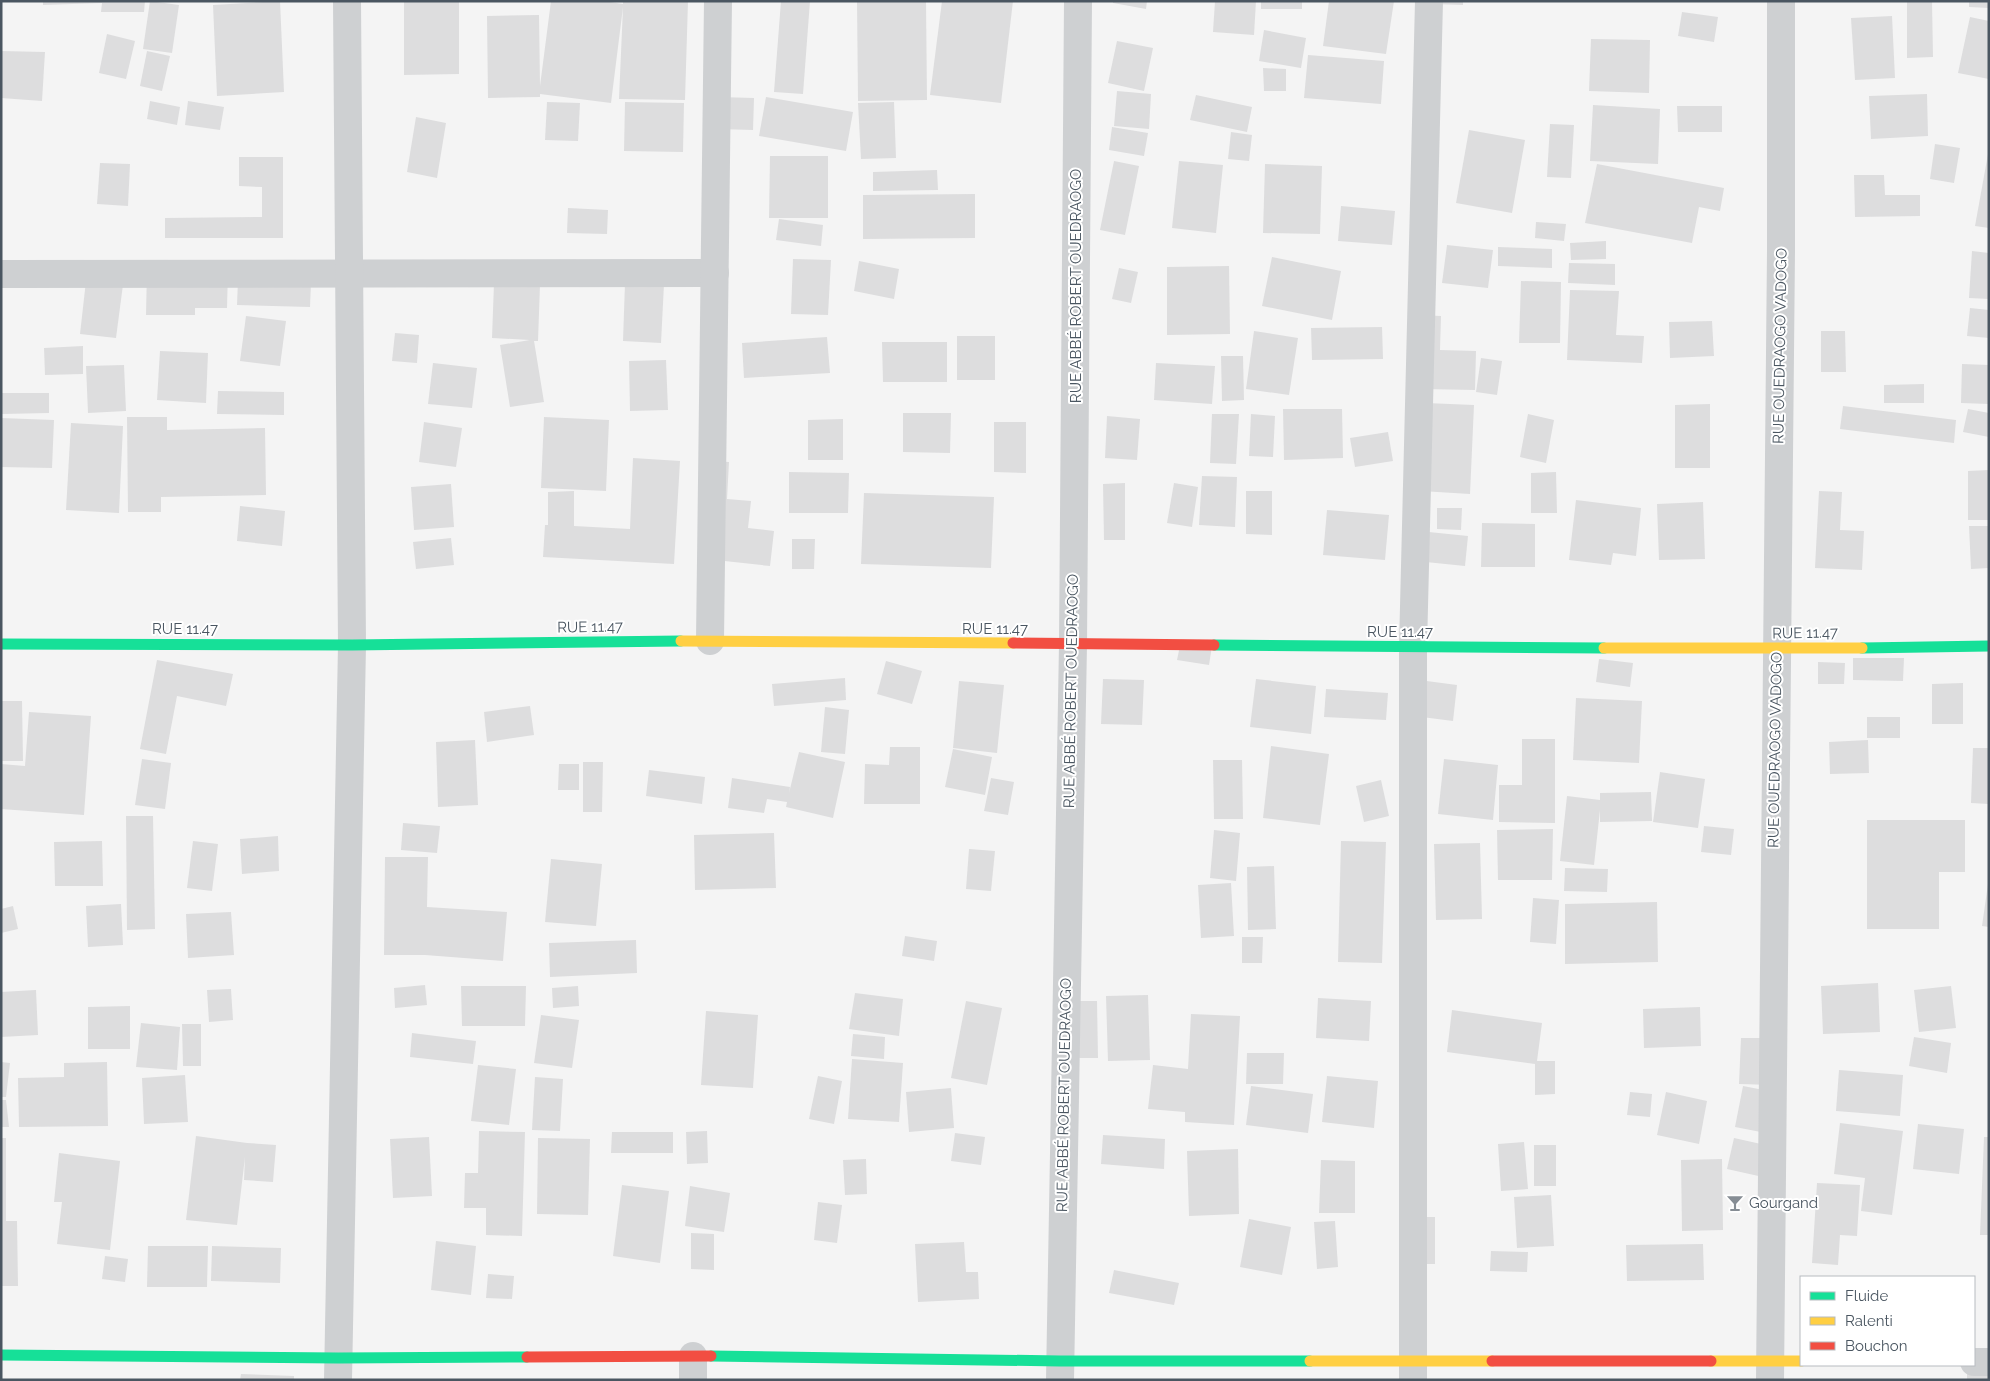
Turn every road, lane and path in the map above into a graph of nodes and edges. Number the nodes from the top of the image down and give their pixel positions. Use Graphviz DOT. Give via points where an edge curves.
graph roads {
  1 [pos="347,1"];
  2 [pos="718,1"];
  3 [pos="1078,1"];
  4 [pos="1430,1"];
  5 [pos="1781,1"];
  6 [pos="349,273"];
  7 [pos="715,273"];
  8 [pos="1,274"];
  9 [pos="710,641"];
  10 [pos="1,644"];
  11 [pos="1073,644"];
  12 [pos="352,645"];
  13 [pos="1989,646"];
  14 [pos="1413,647"];
  15 [pos="1776,649"];
  16 [pos="1,1354"];
  17 [pos="1800,1360"];
  18 [pos="1975,1362"];
  19 [pos="1989,1362"];
  20 [pos="693,1368"];
  21 [pos="338,1369"];
  22 [pos="1060,1370"];
  23 [pos="1414,1370"];
  24 [pos="1770,1370"];
  1 -- 6 [label="street"];
  2 -- 7 [label="street"];
  3 -- 11 [label="street, RUE ABBÉ ROBERT OUEDRAOGO"];
  4 -- 14 [label="street"];
  5 -- 15 [label="street, RUE OUEDRAOGO VADOGO"];
  6 -- 7 [label="street"];
  6 -- 8 [label="street"];
  6 -- 12 [label="street"];
  7 -- 9 [label="street"];
  9 -- 11 [label="street, RUE 11.47"];
  9 -- 12 [label="street, RUE 11.47"];
  10 -- 12 [label="street, RUE 11.47"];
  11 -- 14 [label="street, RUE 11.47"];
  11 -- 22 [label="street, RUE ABBÉ ROBERT OUEDRAOGO"];
  12 -- 21 [label="street"];
  13 -- 15 [label="street, RUE 11.47"];
  14 -- 15 [label="street, RUE 11.47"];
  14 -- 23 [label="street"];
  15 -- 24 [label="street, RUE OUEDRAOGO VADOGO"];
  16 -- 21 [label="street"];
  17 -- 24 [label="street"];
  18 -- 19 [label="street"];
  20 -- 21 [label="street"];
  20 -- 22 [label="street"];
  22 -- 23 [label="street"];
  23 -- 24 [label="street"];
}
